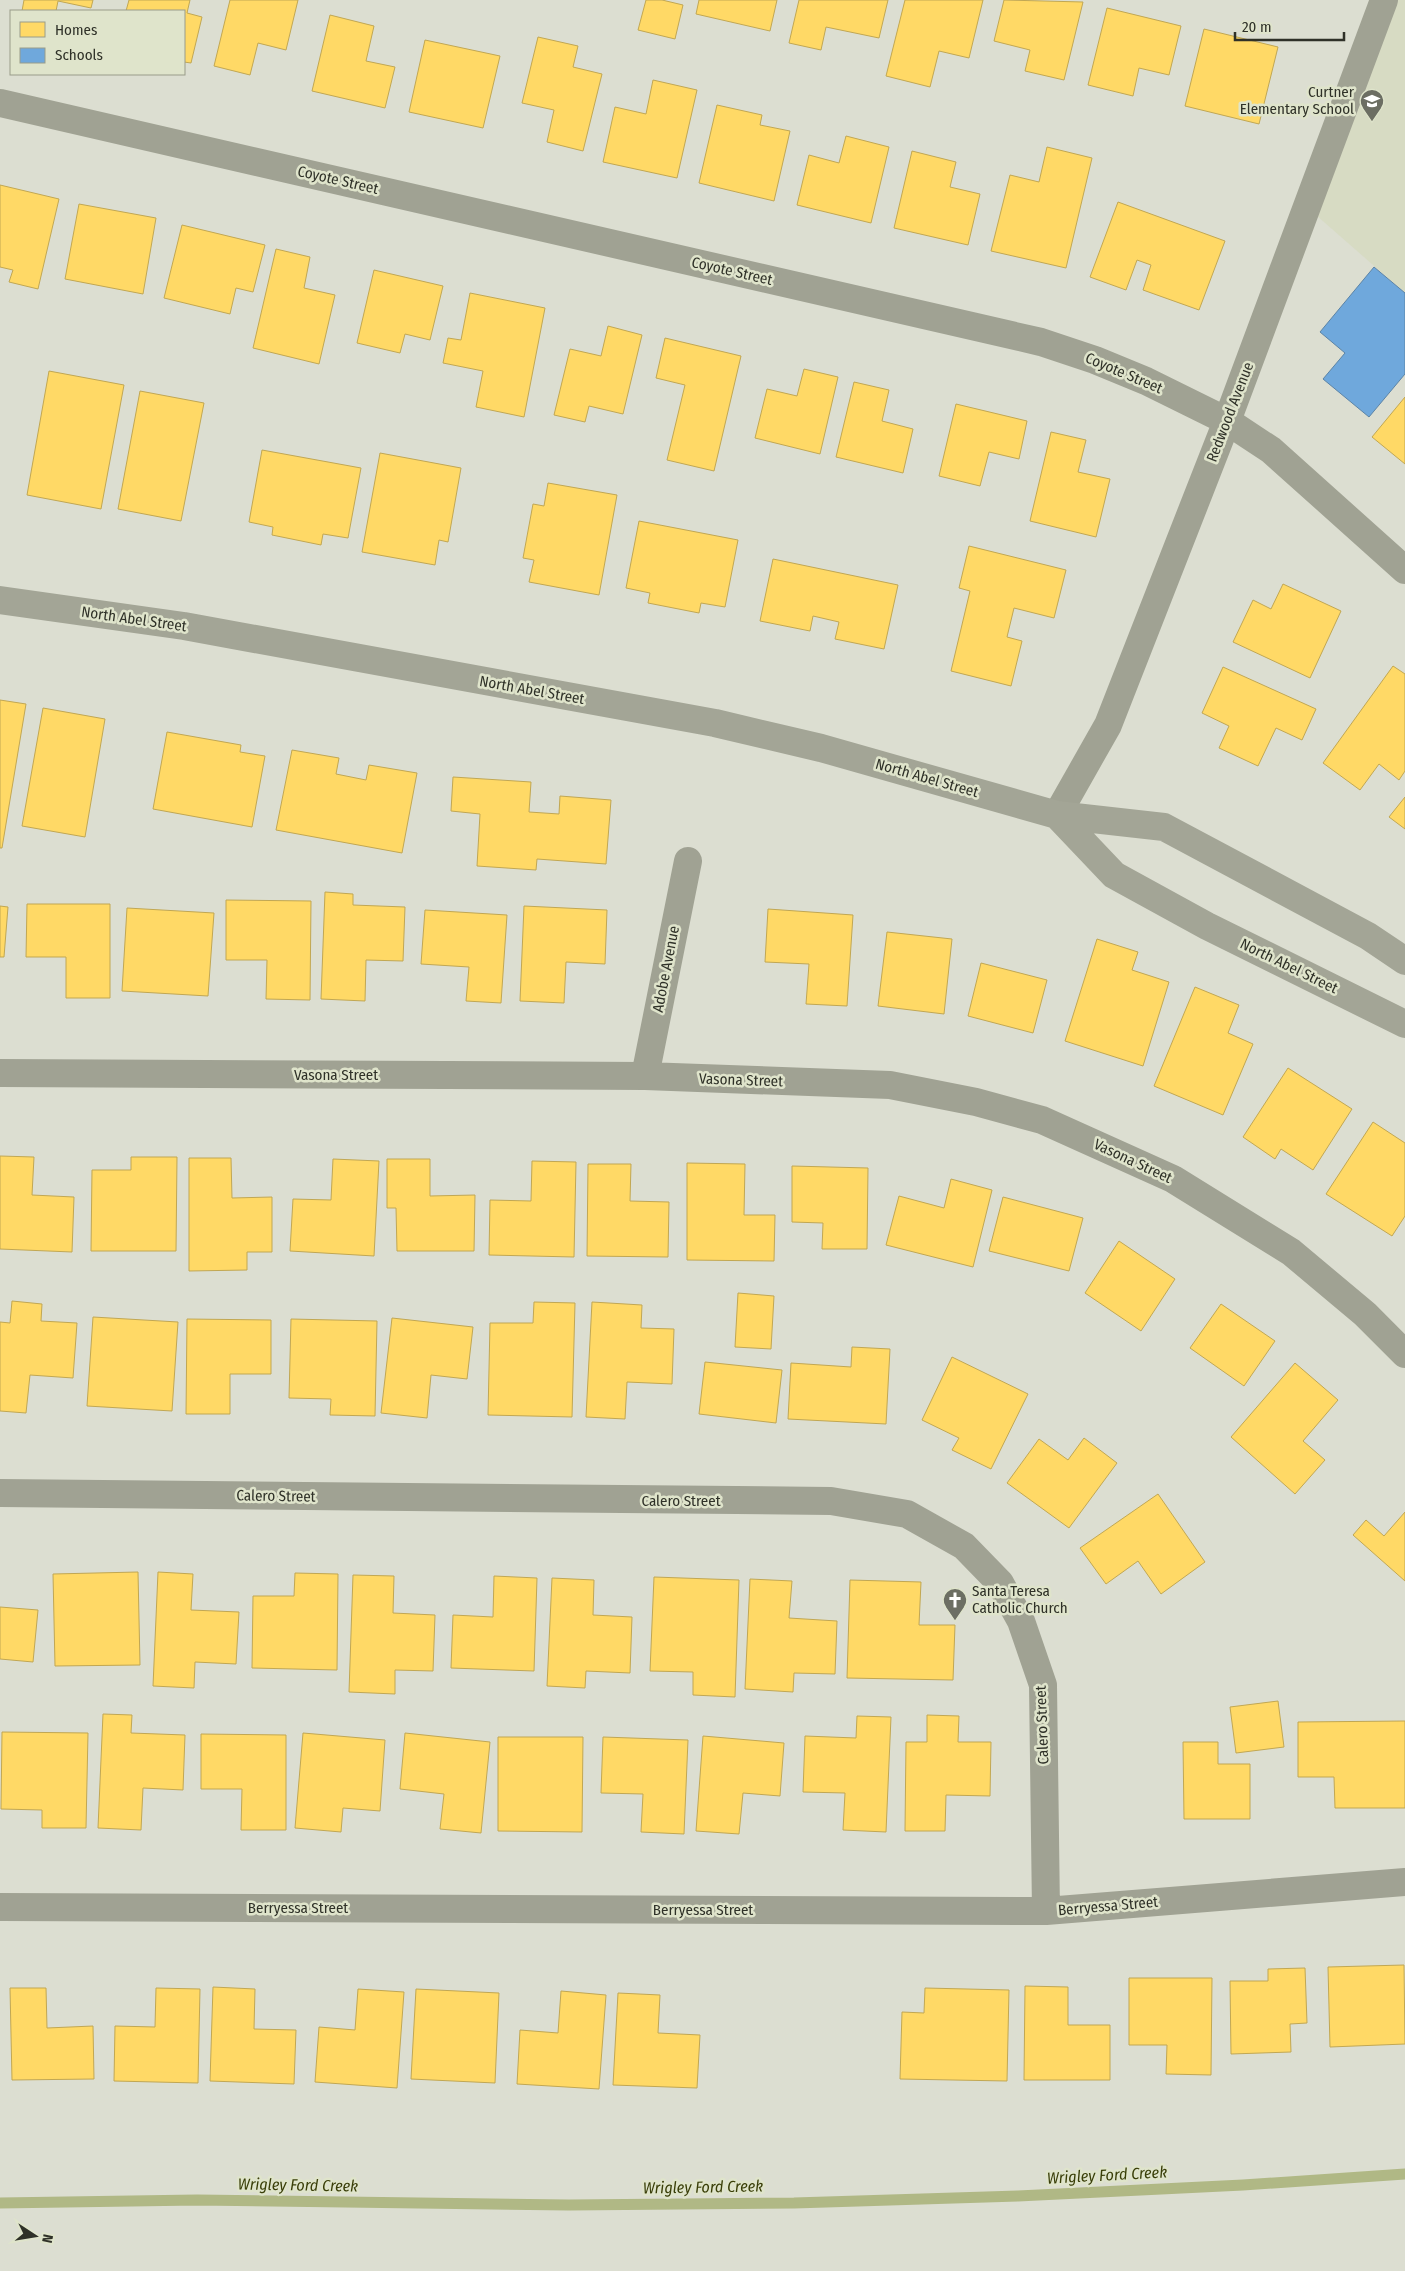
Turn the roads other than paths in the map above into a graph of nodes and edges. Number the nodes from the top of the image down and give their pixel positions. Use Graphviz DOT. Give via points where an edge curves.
graph roads {
  1 [pos="1384,0"];
  2 [pos="0,103"];
  3 [pos="1227,421"];
  4 [pos="1405,570"];
  5 [pos="0,600"];
  6 [pos="1057,815"];
  7 [pos="688,861"];
  8 [pos="1405,961"];
  9 [pos="1405,1024"];
  10 [pos="0,1073"];
  11 [pos="645,1076"];
  12 [pos="1405,1354"];
  13 [pos="0,1493"];
  14 [pos="1405,1882"];
  15 [pos="0,1907"];
  16 [pos="1046,1911"];
  1 -- 3 [label="street, Redwood Avenue"];
  2 -- 3 [label="street, Coyote Street" via="1041,342 1146,381"];
  3 -- 4 [label="street, Coyote Street" via="1271,450"];
  3 -- 6 [label="street, Redwood Avenue" via="1108,725"];
  5 -- 6 [label="main road, North Abel Street" via="184,626 715,723 821,748"];
  6 -- 8 [label="main road, North Abel Street" via="1164,827 1368,936"];
  6 -- 9 [label="main road, North Abel Street" via="1114,875 1207,926"];
  7 -- 11 [label="street, Adobe Avenue"];
  10 -- 11 [label="street, Vasona Street"];
  11 -- 12 [label="street, Vasona Street" via="890,1085 976,1102 1042,1120 1173,1179 1291,1252 1365,1314"];
  13 -- 16 [label="street, Calero Street" via="831,1501 907,1514 964,1546 1000,1583 1021,1621 1043,1684"];
  14 -- 16 [label="street, Berryessa Street"];
  15 -- 16 [label="street, Berryessa Street"];
}
